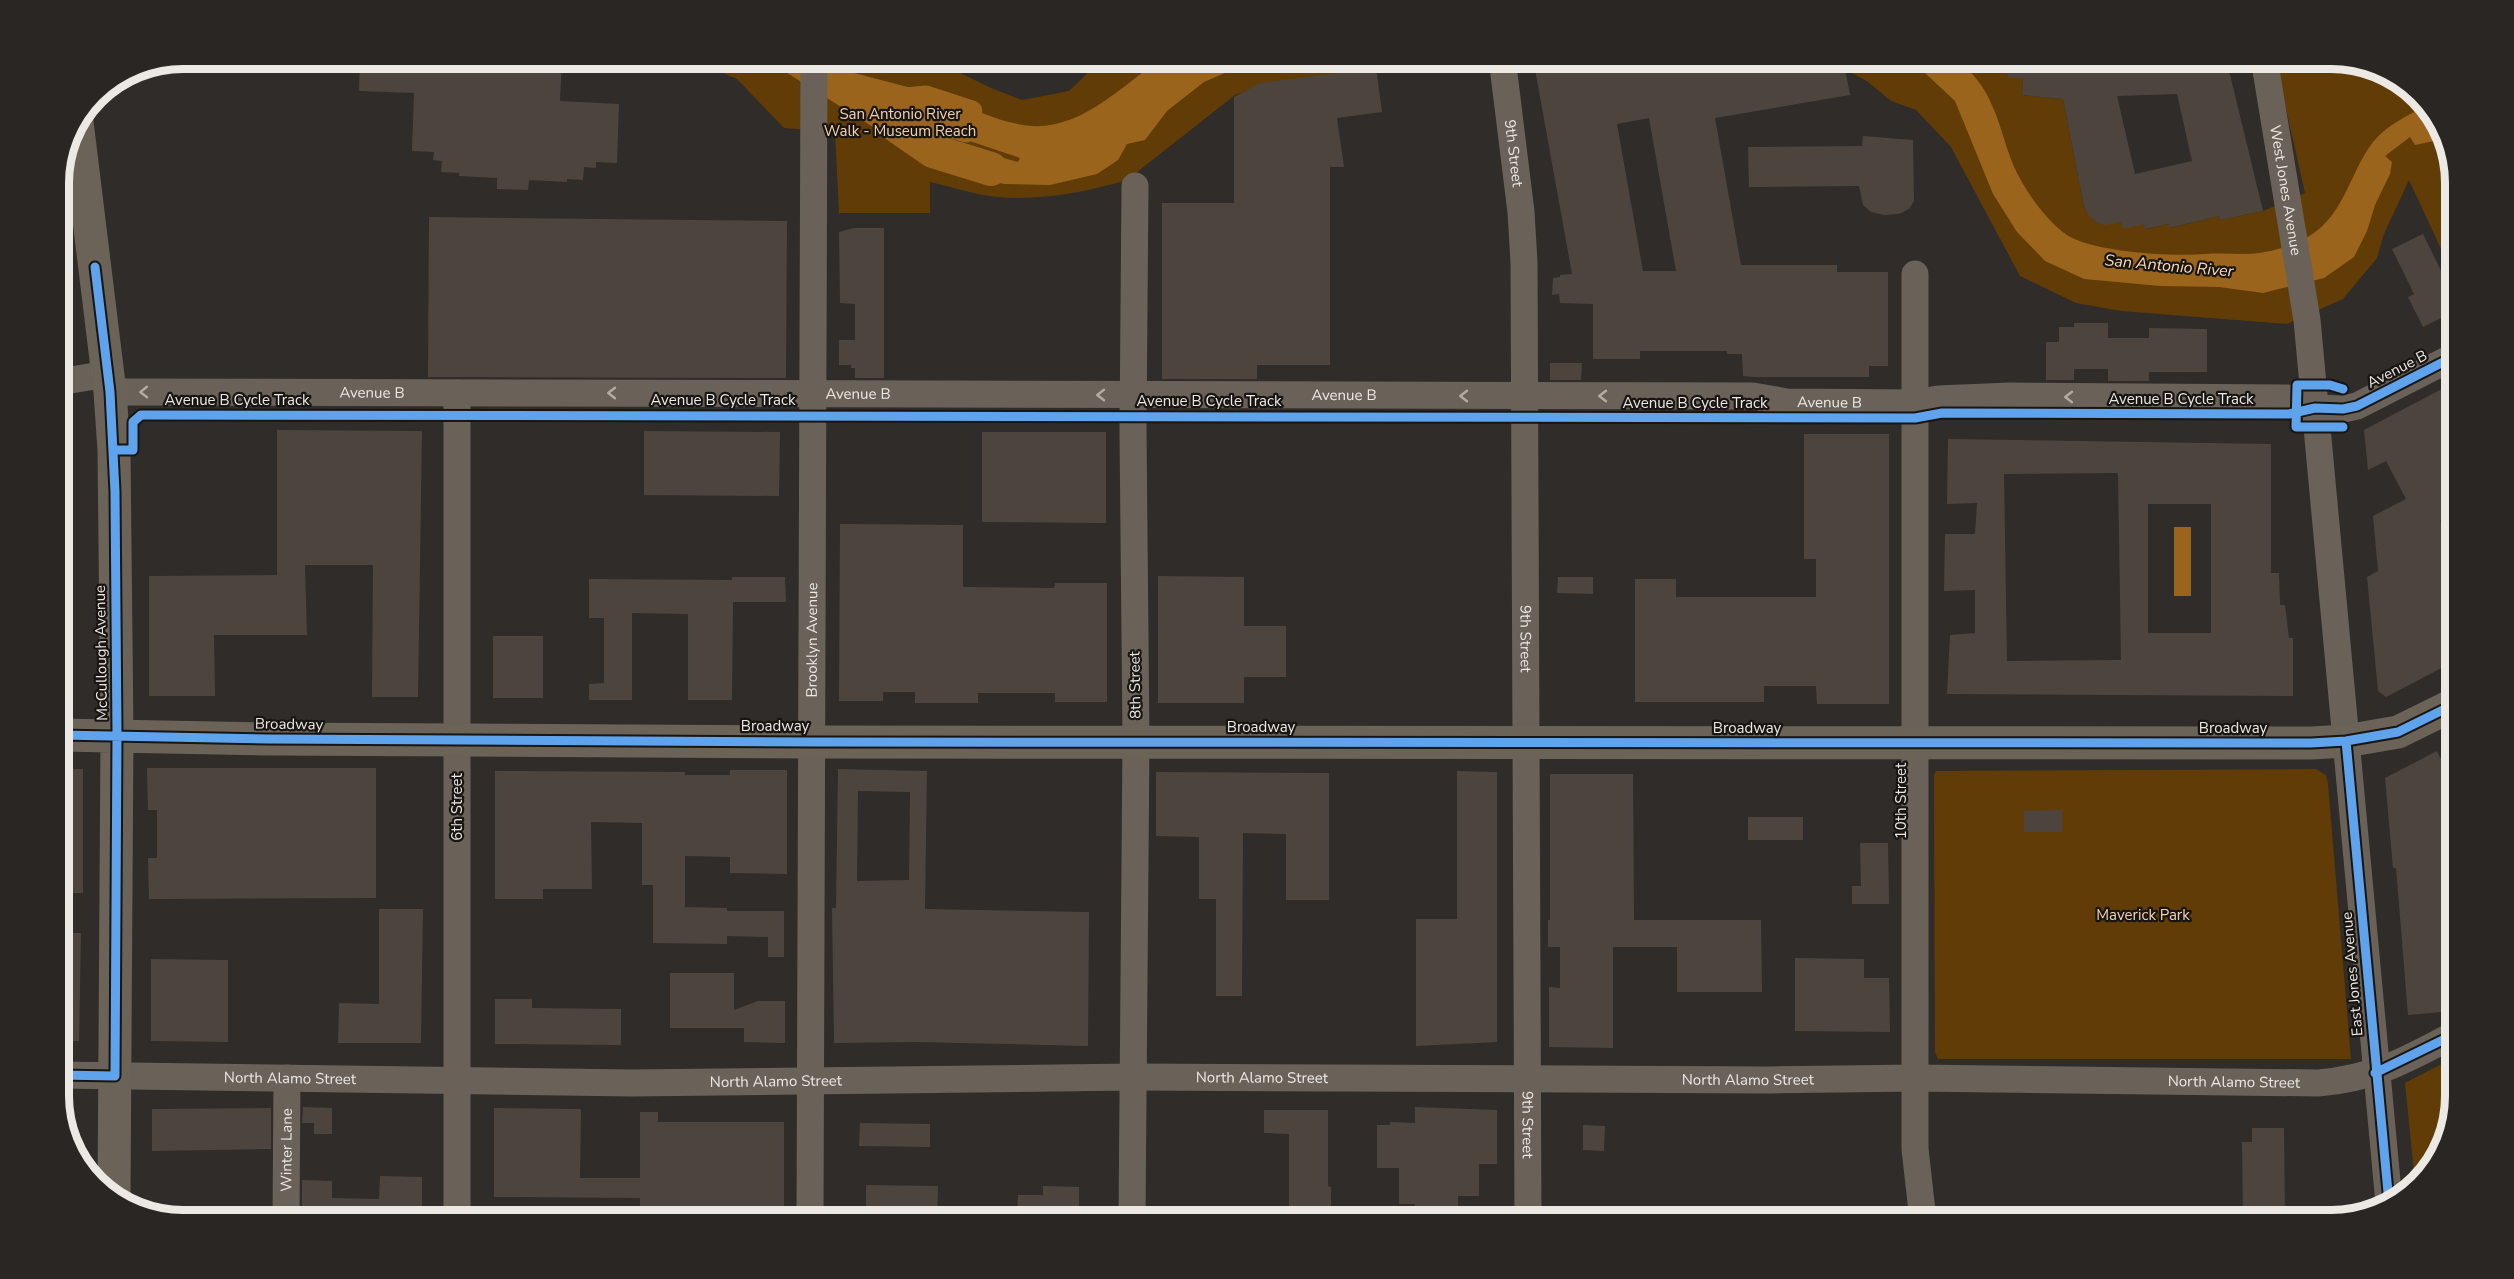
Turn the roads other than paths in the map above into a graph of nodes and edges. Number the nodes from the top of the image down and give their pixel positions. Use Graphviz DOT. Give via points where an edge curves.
graph roads {
  1 [pos="814,69"];
  2 [pos="1503,69"];
  3 [pos="2266,69"];
  4 [pos="79,138"];
  5 [pos="1135,186"];
  6 [pos="1915,274"];
  7 [pos="2307,320"];
  8 [pos="2445,361"];
  9 [pos="69,382"];
  10 [pos="109,383"];
  11 [pos="457,393"];
  12 [pos="813,394"];
  13 [pos="1134,395"];
  14 [pos="1523,396"];
  15 [pos="1915,403"];
  16 [pos="2315,408"];
  17 [pos="2445,709"];
  18 [pos="117,734"];
  19 [pos="69,735"];
  20 [pos="457,740"];
  21 [pos="1136,741"];
  22 [pos="2346,741"];
  23 [pos="812,742"];
  24 [pos="1526,742"];
  25 [pos="1916,744"];
  26 [pos="2445,1039"];
  27 [pos="2375,1073"];
  28 [pos="69,1075"];
  29 [pos="115,1076"];
  30 [pos="1133,1077"];
  31 [pos="287,1078"];
  32 [pos="1916,1078"];
  33 [pos="1527,1079"];
  34 [pos="456,1080"];
  35 [pos="810,1082"];
  36 [pos="114,1187"];
  37 [pos="2388,1195"];
  38 [pos="286,1210"];
  39 [pos="457,1210"];
  40 [pos="810,1210"];
  41 [pos="1132,1210"];
  42 [pos="1528,1210"];
  43 [pos="1922,1210"];
  1 -- 12 [label="street, Brooklyn Avenue"];
  2 -- 14 [label="street, 9th Street" via="1521,212"];
  3 -- 7 [label="street, West Jones Avenue"];
  4 -- 10 [label="main road, McCullough Avenue"];
  5 -- 13 [label="street, 8th Street"];
  6 -- 15 [label="street, 10th Street"];
  7 -- 16 [label="street, East Jones Avenue"];
  8 -- 16 [label="street, Avenue B" via="2357,406"];
  9 -- 10 [label="street, Avenue B"];
  11 -- 10 [label="street, Avenue B, one-way"];
  10 -- 18 [label="main road, McCullough Avenue" via="115,492"];
  12 -- 11 [label="street, Avenue B, one-way"];
  11 -- 20 [label="street, 6th Street"];
  13 -- 12 [label="street, Avenue B, one-way"];
  12 -- 23 [label="street, Brooklyn Avenue"];
  14 -- 13 [label="street, Avenue B, one-way"];
  13 -- 21 [label="street, 8th Street"];
  15 -- 14 [label="street, Avenue B, one-way" via="1787,402 1753,396"];
  14 -- 24 [label="street, 9th Street"];
  16 -- 15 [label="street, Avenue B, one-way" via="2277,398 2010,396"];
  15 -- 25 [label="street, 10th Street"];
  16 -- 22 [label="street, East Jones Avenue"];
  17 -- 22 [label="main road, Broadway" via="2398,732"];
  18 -- 19 [label="main road, Broadway"];
  18 -- 20 [label="main road, Broadway"];
  18 -- 29 [label="main road, McCullough Avenue"];
  20 -- 23 [label="main road, Broadway"];
  20 -- 34 [label="street, 6th Street"];
  21 -- 23 [label="main road, Broadway"];
  21 -- 24 [label="main road, Broadway"];
  21 -- 30 [label="street, 8th Street"];
  22 -- 25 [label="main road, Broadway"];
  22 -- 27 [label="street, East Jones Avenue"];
  23 -- 35 [label="street, Brooklyn Avenue"];
  24 -- 25 [label="main road, Broadway"];
  24 -- 33 [label="street, 9th Street"];
  25 -- 32 [label="street, 10th Street"];
  26 -- 27 [label="street, North Alamo Street"];
  27 -- 32 [label="street, North Alamo Street" via="2347,1081 2318,1083"];
  27 -- 37 [label="street, East Jones Avenue"];
  28 -- 29 [label="street, North Alamo Street"];
  29 -- 31 [label="street, North Alamo Street"];
  29 -- 36 [label="main road, McCullough Avenue"];
  30 -- 33 [label="street, North Alamo Street"];
  30 -- 35 [label="street, North Alamo Street"];
  30 -- 41 [label="street, 8th Street"];
  31 -- 34 [label="street, North Alamo Street"];
  31 -- 38 [label="street, Winter Lane"];
  32 -- 33 [label="street, North Alamo Street"];
  32 -- 43 [label="street, 10th Street" via="1915,1149"];
  33 -- 42 [label="street, 9th Street"];
  34 -- 35 [label="street, North Alamo Street"];
  34 -- 39 [label="street, 6th Street"];
  35 -- 40 [label="street, Brooklyn Avenue"];
}
